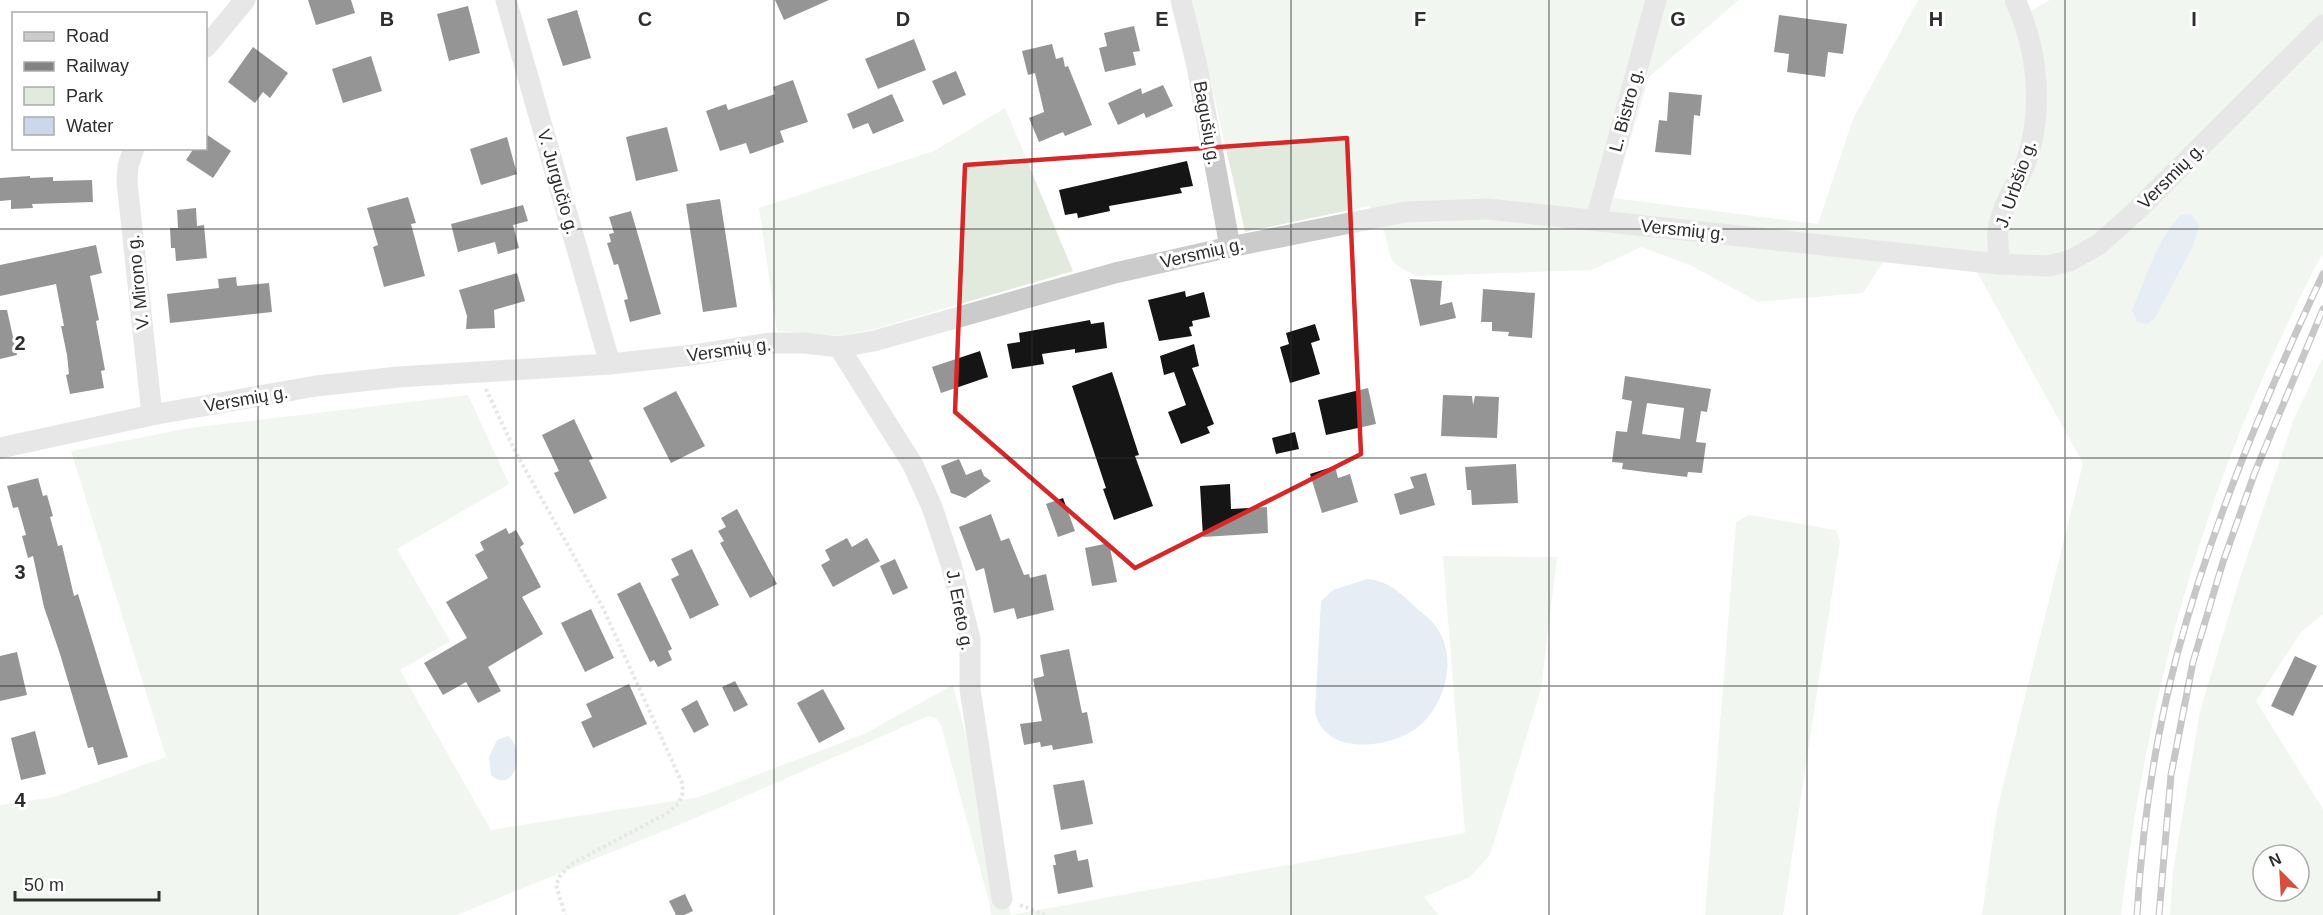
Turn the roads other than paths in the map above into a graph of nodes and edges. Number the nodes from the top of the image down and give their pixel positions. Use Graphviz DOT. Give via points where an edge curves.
graph roads {
  1 [pos="245,0"];
  2 [pos="506,0"];
  3 [pos="1180,0"];
  4 [pos="1656,0"];
  5 [pos="2015,0"];
  6 [pos="2323,25"];
  7 [pos="207,46"];
  8 [pos="133,150"];
  9 [pos="1596,220"];
  10 [pos="1230,247"];
  11 [pos="1999,264"];
  12 [pos="839,347"];
  13 [pos="610,364"];
  14 [pos="152,415"];
  15 [pos="0,448"];
  16 [pos="1002,899"];
  1 -- 7 [label="street"];
  2 -- 13 [label="street, V. Jurgučio g."];
  3 -- 10 [label="street, Bagušių g." via="1197,66"];
  4 -- 9 [label="street, L. Bistro g."];
  5 -- 11 [label="street, J. Urbšio g." via="2027,24 2034,53 2035,130 1998,230"];
  6 -- 11 [label="street, Versmių g." via="2098,245 2069,261 2048,266"];
  8 -- 14 [label="street, V. Mirono g." via="128,182"];
  9 -- 10 [label="street, Versmių g." via="1488,209 1405,212"];
  9 -- 11 [label="street, Versmių g."];
  10 -- 12 [label="street, Versmių g." via="1115,273 905,333"];
  12 -- 13 [label="street, Versmių g." via="770,343"];
  12 -- 16 [label="street, J. Ereto g." via="913,465 951,564 970,639 970,689"];
  13 -- 14 [label="street, Versmių g." via="316,386"];
  14 -- 15 [label="street, Versmių g."];
}
